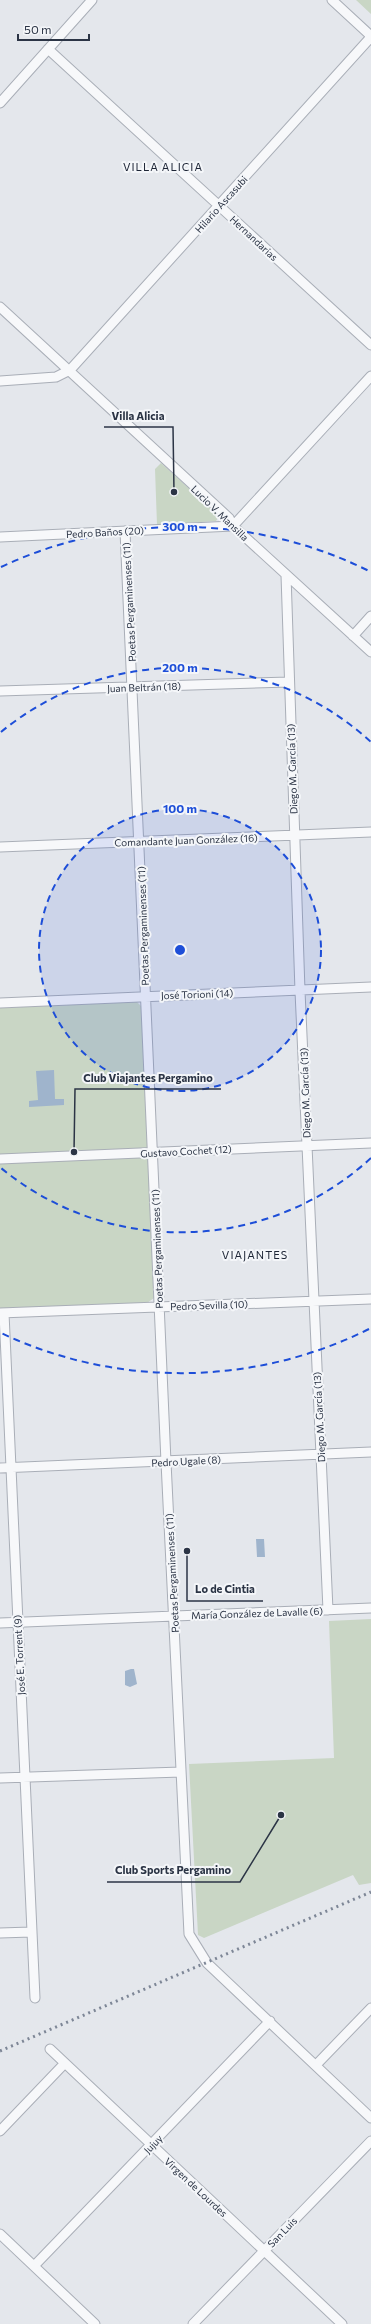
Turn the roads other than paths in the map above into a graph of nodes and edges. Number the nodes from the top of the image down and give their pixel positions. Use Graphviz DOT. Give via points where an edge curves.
graph roads {
  1 [pos="92,0"];
  2 [pos="332,0"];
  3 [pos="371,37"];
  4 [pos="48,50"];
  5 [pos="0,103"];
  6 [pos="219,206"];
  7 [pos="0,307"];
  8 [pos="371,346"];
  9 [pos="70,370"];
  10 [pos="371,376"];
  11 [pos="0,381"];
  12 [pos="233,526"];
  13 [pos="125,531"];
  14 [pos="0,537"];
  15 [pos="286,575"];
  16 [pos="371,616"];
  17 [pos="353,636"];
  18 [pos="371,652"];
  19 [pos="288,682"];
  20 [pos="133,687"];
  21 [pos="0,691"];
  22 [pos="371,832"];
  23 [pos="295,836"];
  24 [pos="140,842"];
  25 [pos="0,848"];
  26 [pos="371,988"];
  27 [pos="300,991"];
  28 [pos="146,996"];
  29 [pos="0,1003"];
  30 [pos="371,1143"];
  31 [pos="307,1146"];
  32 [pos="153,1153"];
  33 [pos="0,1158"];
  34 [pos="371,1299"];
  35 [pos="314,1301"];
  36 [pos="159,1307"];
  37 [pos="2,1313"];
  38 [pos="371,1452"];
  39 [pos="320,1454"];
  40 [pos="166,1462"];
  41 [pos="0,1468"];
  42 [pos="11,1468"];
  43 [pos="371,1608"];
  44 [pos="328,1610"];
  45 [pos="174,1616"];
  46 [pos="17,1622"];
  47 [pos="0,1623"];
  48 [pos="181,1772"];
  49 [pos="0,1778"];
  50 [pos="24,1778"];
  51 [pos="31,1932"];
  52 [pos="0,1934"];
  53 [pos="35,1998"];
  54 [pos="371,2008"];
  55 [pos="270,2021"];
  56 [pos="50,2049"];
  57 [pos="65,2063"];
  58 [pos="316,2065"];
  59 [pos="371,2118"];
  60 [pos="0,2131"];
  61 [pos="371,2141"];
  62 [pos="152,2145"];
  63 [pos="2,2240"];
  64 [pos="264,2251"];
  65 [pos="34,2266"];
  66 [pos="95,2324"];
  67 [pos="193,2324"];
  68 [pos="342,2324"];
  1 -- 4 [label="street"];
  2 -- 3 [label="street"];
  3 -- 6 [label="street, Hilario Ascasubi"];
  4 -- 5 [label="street"];
  4 -- 6 [label="street, Hernandarias"];
  6 -- 8 [label="street, Hernandarias"];
  6 -- 9 [label="street, Hilario Ascasubi"];
  7 -- 9 [label="street, Lucio V. Mansilla"];
  9 -- 11 [label="street" via="56,377"];
  9 -- 12 [label="street, Lucio V. Mansilla" via="100,401 229,518"];
  10 -- 12 [label="street"];
  12 -- 13 [label="street, Pedro Baños (20)"];
  12 -- 15 [label="street, Lucio V. Mansilla"];
  13 -- 14 [label="street, Pedro Baños (20)"];
  13 -- 20 [label="street, Poetas Pergaminenses (11)"];
  15 -- 17 [label="street, Lucio V. Mansilla"];
  15 -- 19 [label="street, Diego M. García (13)"];
  16 -- 17 [label="street"];
  17 -- 18 [label="street, Lucio V. Mansilla"];
  19 -- 20 [label="street, Juan Beltrán (18)"];
  19 -- 23 [label="street, Diego M. García (13)"];
  20 -- 21 [label="street, Juan Beltrán (18)"];
  20 -- 24 [label="street, Poetas Pergaminenses (11)"];
  22 -- 23 [label="street, Comandante Juan González (16)"];
  23 -- 24 [label="street, Comandante Juan González (16)"];
  23 -- 27 [label="street, Diego M. García (13)"];
  24 -- 25 [label="street, Comandante Juan González (16)"];
  24 -- 28 [label="street, Poetas Pergaminenses (11)"];
  26 -- 27 [label="street, José Torioni (14)"];
  27 -- 28 [label="street, José Torioni (14)"];
  27 -- 31 [label="street, Diego M. García (13)"];
  28 -- 29 [label="street, José Torioni (14)"];
  28 -- 32 [label="street, Poetas Pergaminenses (11)"];
  30 -- 31 [label="street, Gustavo Cochet (12)"];
  31 -- 32 [label="street, Gustavo Cochet (12)"];
  31 -- 35 [label="street, Diego M. García (13)"];
  32 -- 33 [label="street, Gustavo Cochet (12)"];
  32 -- 36 [label="street, Poetas Pergaminenses (11)"];
  34 -- 35 [label="street, Pedro Sevilla (10)"];
  35 -- 36 [label="street, Pedro Sevilla (10)"];
  35 -- 39 [label="street, Diego M. García (13)"];
  36 -- 37 [label="street, Pedro Sevilla (10)"];
  36 -- 40 [label="street, Poetas Pergaminenses (11)"];
  37 -- 42 [label="street, José E. Torrent (9)"];
  38 -- 39 [label="street, Pedro Ugale (8)"];
  39 -- 40 [label="street, Pedro Ugale (8)"];
  39 -- 44 [label="street, Diego M. García (13)"];
  40 -- 42 [label="street, Pedro Ugale (8)"];
  40 -- 45 [label="street, Poetas Pergaminenses (11)"];
  41 -- 42 [label="street, Pedro Ugale (8)"];
  42 -- 46 [label="street, José E. Torrent (9)"];
  43 -- 44 [label="street, María González de Lavalle (6)"];
  44 -- 45 [label="street, María González de Lavalle (6)"];
  45 -- 46 [label="street, María González de Lavalle (6)"];
  45 -- 48 [label="street, Poetas Pergaminenses (11)"];
  46 -- 47 [label="street, María González de Lavalle (6)"];
  46 -- 50 [label="street, José E. Torrent (9)"];
  48 -- 50 [label="street"];
  48 -- 55 [label="street, Poetas Pergaminenses (11)" via="189,1930 195,1947 207,1963"];
  49 -- 50 [label="street"];
  50 -- 51 [label="street, José E. Torrent (9)"];
  51 -- 52 [label="street"];
  51 -- 53 [label="street, José E. Torrent (9)"];
  54 -- 58 [label="street"];
  55 -- 58 [label="street, Poetas Pergaminenses (11)"];
  55 -- 62 [label="street, Jujuy"];
  56 -- 57 [label="street, Virgen de Lourdes"];
  57 -- 60 [label="street"];
  57 -- 62 [label="street, Virgen de Lourdes"];
  58 -- 59 [label="street, Poetas Pergaminenses (11)"];
  61 -- 64 [label="street, San Luis"];
  62 -- 64 [label="street, Virgen de Lourdes"];
  62 -- 65 [label="street, Jujuy"];
  63 -- 65 [label="street"];
  64 -- 67 [label="street, San Luis"];
  64 -- 68 [label="street, Virgen de Lourdes"];
  65 -- 66 [label="street"];
}
